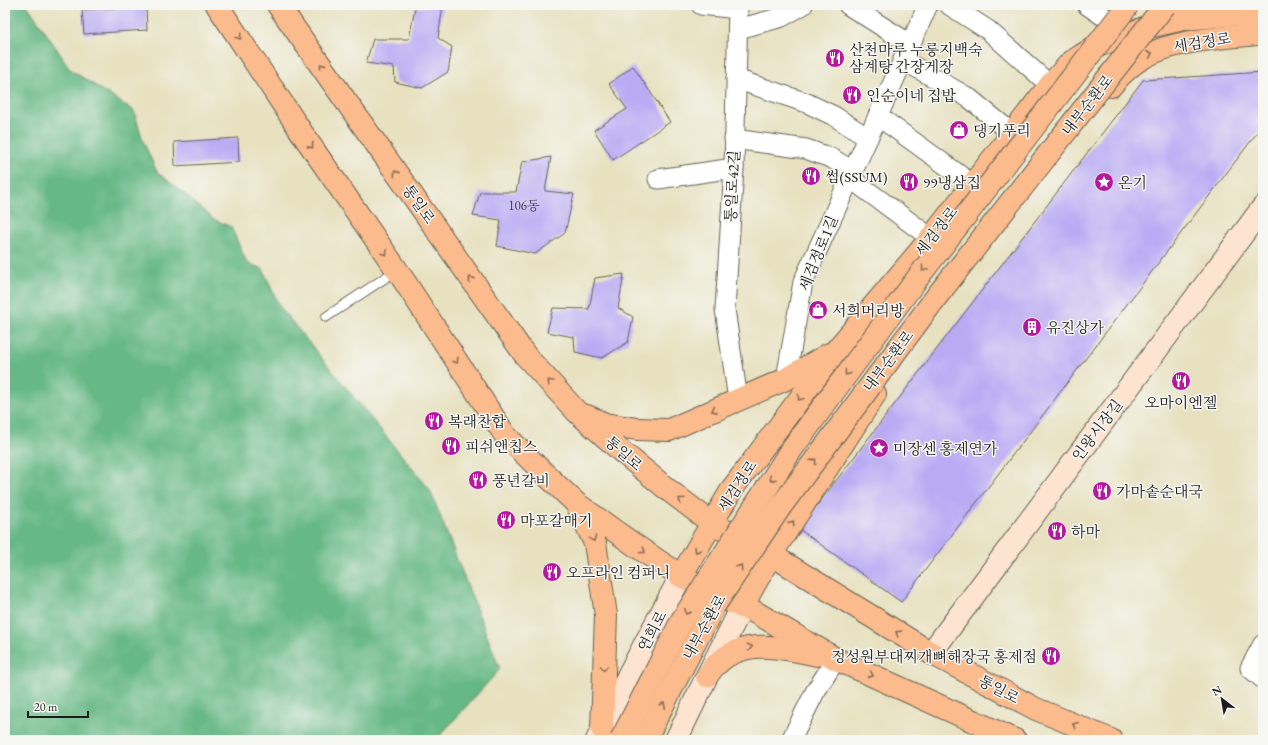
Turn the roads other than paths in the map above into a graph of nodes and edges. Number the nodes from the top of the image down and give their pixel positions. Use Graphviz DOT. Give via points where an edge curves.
graph roads {
  1 [pos="217,5"];
  2 [pos="278,5"];
  3 [pos="701,5"];
  4 [pos="802,5"];
  5 [pos="848,5"];
  6 [pos="928,5"];
  7 [pos="950,5"];
  8 [pos="1087,5"];
  9 [pos="1128,5"];
  10 [pos="1160,5"];
  11 [pos="1165,5"];
  12 [pos="734,6"];
  13 [pos="1111,11"];
  14 [pos="1263,12"];
  15 [pos="1144,28"];
  16 [pos="738,29"];
  17 [pos="1263,33"];
  18 [pos="907,52"];
  19 [pos="1071,62"];
  20 [pos="736,79"];
  21 [pos="1050,85"];
  22 [pos="878,116"];
  23 [pos="1013,134"];
  24 [pos="868,138"];
  25 [pos="734,139"];
  26 [pos="734,168"];
  27 [pos="852,174"];
  28 [pos="658,179"];
  29 [pos="972,184"];
  30 [pos="1263,206"];
  31 [pos="931,238"];
  32 [pos="397,270"];
  33 [pos="326,317"];
  34 [pos="837,349"];
  35 [pos="786,378"];
  36 [pos="738,400"];
  37 [pos="576,411"];
  38 [pos="577,504"];
  39 [pos="712,524"];
  40 [pos="771,555"];
  41 [pos="681,576"];
  42 [pos="742,607"];
  43 [pos="1263,644"];
  44 [pos="931,653"];
  45 [pos="836,659"];
  46 [pos="707,676"];
  47 [pos="1263,680"];
  48 [pos="607,736"];
  49 [pos="645,740"];
  50 [pos="676,740"];
  51 [pos="792,740"];
  52 [pos="1015,740"];
  53 [pos="1111,740"];
  1 -- 32 [label="main road, one-way"];
  37 -- 2 [label="main road, 통일로, one-way" via="525,355"];
  3 -- 12 [label="street, 통일로42길"];
  4 -- 16 [label="street" via="782,17"];
  5 -- 18 [label="street"];
  6 -- 18 [label="street, 세검정로1길"];
  7 -- 21 [label="street" via="988,30"];
  8 -- 13 [label="street"];
  9 -- 48 [label="main road, 내부순환로, one-way, bridge" via="919,276 791,450"];
  10 -- 15 [label="street"];
  49 -- 11 [label="main road, 내부순환로, one-way, bridge" via="714,606 781,506 937,296"];
  12 -- 16 [label="street, 통일로42길" via="738,9"];
  13 -- 19 [label="street"];
  14 -- 15 [label="main road, 세검정로" via="1184,19"];
  15 -- 19 [label="main road, 세검정로" via="1095,47"];
  16 -- 20 [label="street, 통일로42길"];
  40 -- 17 [label="main road, 세검정로, one-way" via="900,356 1113,83 1146,55 1174,45"];
  18 -- 22 [label="street, 세검정로1길"];
  18 -- 23 [label="street"];
  19 -- 21 [label="main road, 세검정로"];
  20 -- 24 [label="street" via="807,103 834,116"];
  20 -- 25 [label="street, 통일로42길"];
  21 -- 23 [label="main road, 세검정로"];
  22 -- 24 [label="street, 세검정로1길"];
  22 -- 29 [label="street"];
  23 -- 29 [label="main road, 세검정로"];
  24 -- 27 [label="street, 세검정로1길"];
  25 -- 26 [label="street, 통일로42길"];
  25 -- 27 [label="street" via="806,149 831,158"];
  26 -- 28 [label="street"];
  26 -- 36 [label="street, 통일로42길" via="725,309"];
  27 -- 31 [label="street"];
  27 -- 35 [label="street, 세검정로1길" via="803,282"];
  29 -- 31 [label="main road, 세검정로"];
  30 -- 44 [label="street, 인왕시장길"];
  31 -- 34 [label="main road, 세검정로"];
  32 -- 33 [label="lane"];
  32 -- 38 [label="main road, one-way" via="505,435"];
  34 -- 35 [label="main road"];
  34 -- 39 [label="main road, 세검정로, one-way" via="732,489"];
  35 -- 36 [label="main road"];
  36 -- 37 [label="main road, one-way" via="669,430 605,424"];
  39 -- 37 [label="main road, 통일로, one-way" via="620,451"];
  38 -- 41 [label="main road, one-way"];
  38 -- 48 [label="main road, one-way" via="595,543 606,615"];
  39 -- 40 [label="main road, 통일로"];
  39 -- 41 [label="main road, 연희로, one-way"];
  40 -- 42 [label="main road"];
  44 -- 40 [label="main road, 통일로, one-way"];
  41 -- 42 [label="main road"];
  41 -- 48 [label="street, 연희로" via="630,672"];
  42 -- 45 [label="main road"];
  42 -- 46 [label="street"];
  43 -- 47 [label="street" via="1250,668"];
  53 -- 44 [label="main road, 통일로, one-way" via="1036,709"];
  46 -- 45 [label="main road, one-way" via="725,657 756,646 789,649"];
  45 -- 51 [label="street" via="814,692"];
  45 -- 52 [label="main road, one-way"];
  46 -- 50 [label="street"];
}
